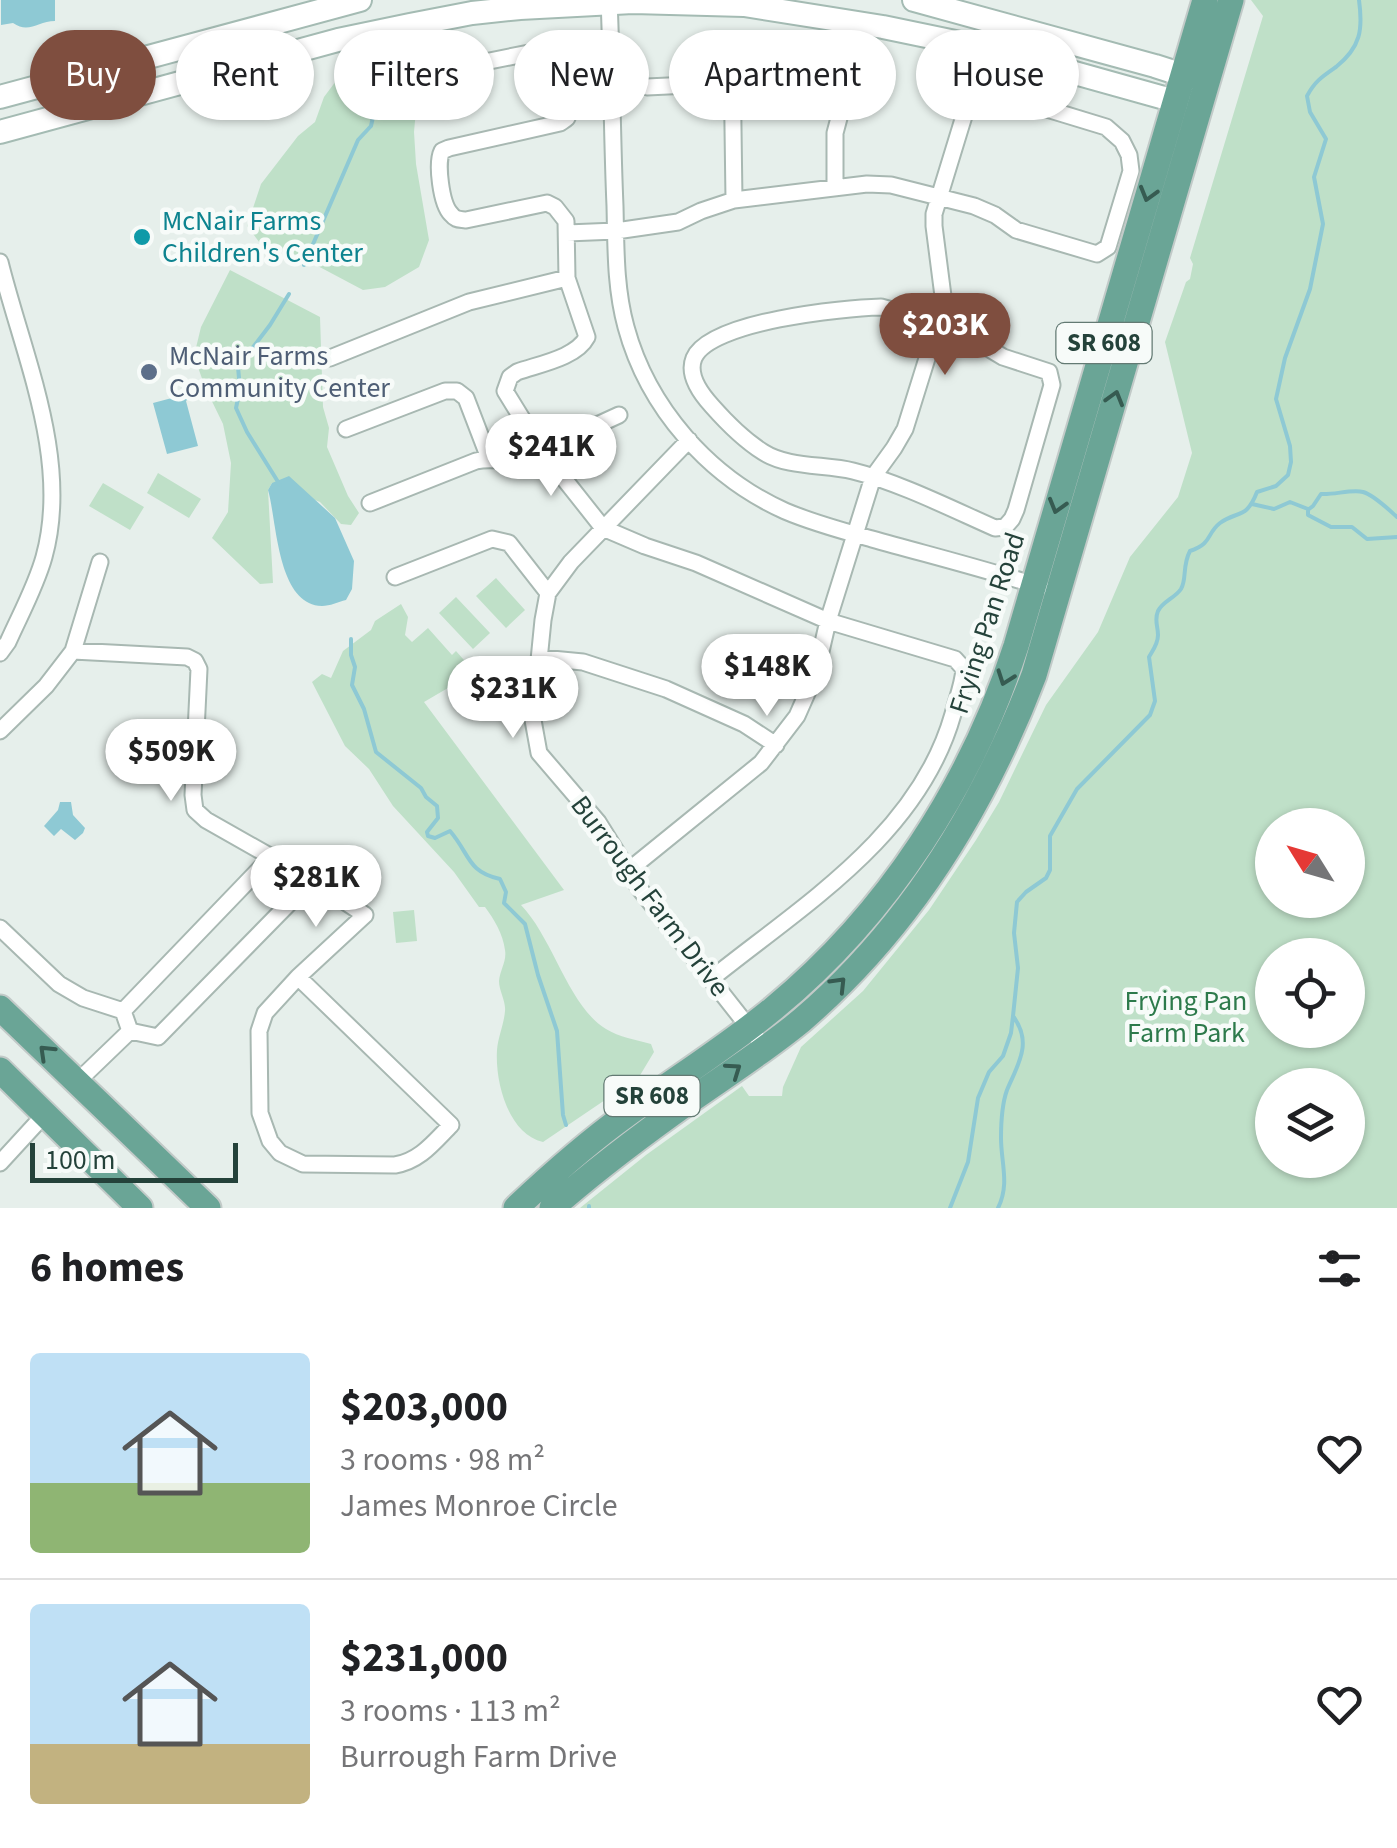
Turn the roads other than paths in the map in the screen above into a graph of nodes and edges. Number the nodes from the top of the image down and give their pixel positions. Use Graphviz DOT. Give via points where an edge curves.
graph roads {
  1 [pos="360,0"];
  2 [pos="914,0"];
  3 [pos="1204,0"];
  4 [pos="1231,0"];
  5 [pos="609,2"];
  6 [pos="494,60"];
  7 [pos="1183,75"];
  8 [pos="1204,94"];
  9 [pos="0,97"];
  10 [pos="1175,101"];
  11 [pos="732,120"];
  12 [pos="838,120"];
  13 [pos="0,132"];
  14 [pos="836,188"];
  15 [pos="940,197"];
  16 [pos="734,200"];
  17 [pos="616,231"];
  18 [pos="567,233"];
  19 [pos="1,270"];
  20 [pos="567,278"];
  21 [pos="5,298"];
  22 [pos="938,324"];
  23 [pos="330,358"];
  24 [pos="619,415"];
  25 [pos="346,429"];
  26 [pos="688,440"];
  27 [pos="542,452"];
  28 [pos="488,458"];
  29 [pos="873,476"];
  30 [pos="370,503"];
  31 [pos="604,528"];
  32 [pos="854,534"];
  33 [pos="100,562"];
  34 [pos="395,577"];
  35 [pos="1034,585"];
  36 [pos="548,593"];
  37 [pos="1059,593"];
  38 [pos="828,621"];
  39 [pos="73,651"];
  40 [pos="0,653"];
  41 [pos="540,658"];
  42 [pos="0,731"];
  43 [pos="776,745"];
  44 [pos="271,857"];
  45 [pos="629,870"];
  46 [pos="312,880"];
  47 [pos="0,928"];
  48 [pos="298,977"];
  49 [pos="711,979"];
  50 [pos="0,1008"];
  51 [pos="123,1011"];
  52 [pos="130,1031"];
  53 [pos="758,1038"];
  54 [pos="0,1070"];
  55 [pos="77,1082"];
  56 [pos="44,1114"];
  57 [pos="0,1163"];
  58 [pos="140,1208"];
  59 [pos="208,1208"];
  60 [pos="516,1208"];
  61 [pos="552,1208"];
  1 -- 9 [label="street"];
  2 -- 7 [label="street"];
  3 -- 7 [label="main road, Frying Pan Road / SR 608"];
  4 -- 8 [label="main road, Frying Pan Road / SR 608"];
  5 -- 10 [label="street" via="744,4 883,26"];
  5 -- 13 [label="street" via="410,24"];
  5 -- 17 [label="street"];
  6 -- 18 [label="street" via="560,52 569,77 568,117 442,151 447,210 466,220 547,203 561,213"];
  7 -- 8 [label="street"];
  7 -- 10 [label="main road, Frying Pan Road / SR 608"];
  8 -- 10 [label="street"];
  37 -- 8 [label="main road, Frying Pan Road / SR 608, one-way"];
  10 -- 35 [label="main road, Frying Pan Road / SR 608, one-way"];
  11 -- 16 [label="street"];
  12 -- 14 [label="street"];
  14 -- 15 [label="street" via="891,185"];
  14 -- 16 [label="street"];
  15 -- 15 [label="street" via="995,215 1016,230 1097,254 1108,247 1131,170 1122,141 1106,127 979,91 968,103"];
  15 -- 22 [label="street" via="934,214 943,296"];
  16 -- 17 [label="street" via="678,222"];
  17 -- 18 [label="street"];
  17 -- 26 [label="street" via="626,326 656,396"];
  18 -- 20 [label="street"];
  19 -- 21 [label="street"];
  20 -- 23 [label="street" via="469,302"];
  20 -- 27 [label="street" via="587,337 571,352 517,372 505,391"];
  21 -- 40 [label="street" via="48,443 52,502 44,558"];
  22 -- 29 [label="street" via="905,430"];
  22 -- 29 [label="street" via="1003,357 1043,368 1052,378 1012,520 996,528"];
  22 -- 29 [label="street" via="881,307 852,308 740,329 694,356 694,377 708,402 762,452"];
  24 -- 27 [label="street"];
  25 -- 28 [label="street" via="456,390 466,398"];
  26 -- 31 [label="street"];
  26 -- 32 [label="street" via="761,498"];
  27 -- 28 [label="street" via="508,462"];
  27 -- 31 [label="street"];
  28 -- 30 [label="street"];
  29 -- 32 [label="street"];
  31 -- 36 [label="street"];
  31 -- 38 [label="street"];
  32 -- 35 [label="street"];
  32 -- 38 [label="street"];
  33 -- 39 [label="street"];
  34 -- 36 [label="street" via="492,539 508,543"];
  35 -- 37 [label="street"];
  35 -- 53 [label="main road, Frying Pan Road / SR 608, one-way" via="994,708 941,812 848,939"];
  36 -- 41 [label="street, Burrough Farm Drive"];
  53 -- 37 [label="main road, Frying Pan Road / SR 608, one-way" via="803,1019 894,924 950,848 1010,736"];
  38 -- 43 [label="street" via="810,687"];
  38 -- 49 [label="street" via="956,659 963,678 947,736 931,771 876,844"];
  39 -- 42 [label="street"];
  39 -- 44 [label="street" via="195,661 195,810"];
  41 -- 43 [label="street" via="582,662 666,689"];
  41 -- 45 [label="street, Burrough Farm Drive" via="533,720 539,753"];
  43 -- 45 [label="street"];
  44 -- 46 [label="street"];
  44 -- 51 [label="street"];
  45 -- 49 [label="street, Burrough Farm Drive"];
  46 -- 48 [label="street" via="365,914"];
  46 -- 52 [label="street" via="158,1037"];
  47 -- 51 [label="street" via="59,984"];
  48 -- 48 [label="street" via="265,1012 259,1031 260,1113 270,1141 303,1164 409,1162 451,1125"];
  49 -- 53 [label="street, Burrough Farm Drive"];
  55 -- 50 [label="main road, one-way"];
  51 -- 52 [label="street"];
  52 -- 55 [label="street"];
  53 -- 60 [label="main road, Frying Pan Road / SR 608" via="622,1117"];
  61 -- 53 [label="main road, Frying Pan Road / SR 608, one-way"];
  54 -- 56 [label="main road"];
  55 -- 59 [label="main road"];
  56 -- 57 [label="street"];
  56 -- 58 [label="main road"];
}
